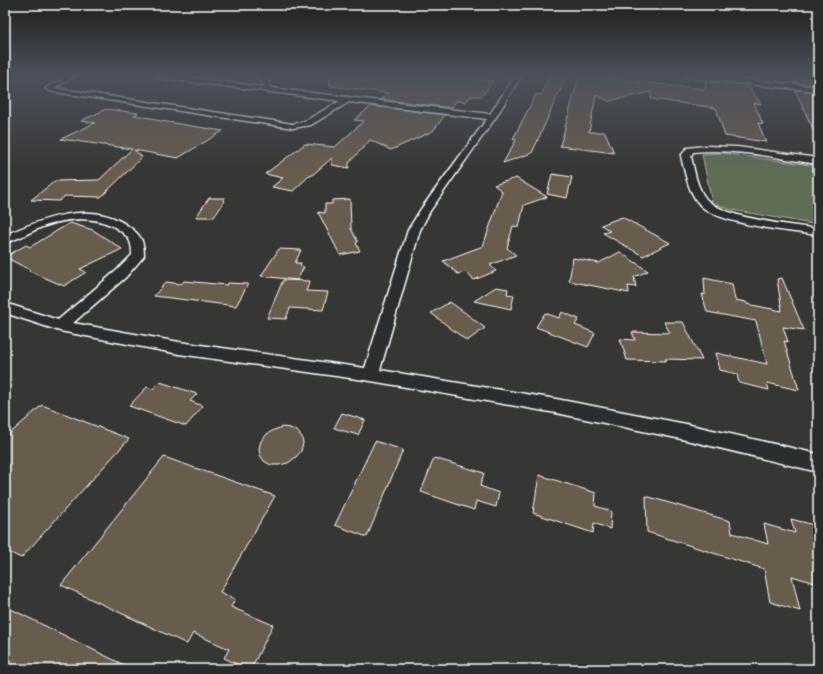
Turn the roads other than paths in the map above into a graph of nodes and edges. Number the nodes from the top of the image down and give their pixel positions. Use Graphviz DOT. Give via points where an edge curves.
graph roads {
  1 [pos="168,107"];
  2 [pos="334,107"];
  3 [pos="410,107"];
  4 [pos="498,107"];
  5 [pos="492,117"];
  6 [pos="818,161"];
  7 [pos="818,232"];
  8 [pos="5,239"];
  9 [pos="5,308"];
  10 [pos="60,326"];
  11 [pos="371,375"];
  12 [pos="818,463"];
  1 -- 2 [label="street" via="293,126 308,123"];
  3 -- 5 [label="street"];
  4 -- 5 [label="street"];
  5 -- 11 [label="street" via="414,230"];
  6 -- 7 [label="street" via="720,148 690,150 686,156 698,196 710,209 760,222"];
  8 -- 10 [label="street" via="42,223 76,216 98,217 118,224 138,243 138,256 121,274"];
  9 -- 10 [label="street"];
  10 -- 11 [label="street" via="179,348"];
  11 -- 12 [label="street" via="686,432"];
}
